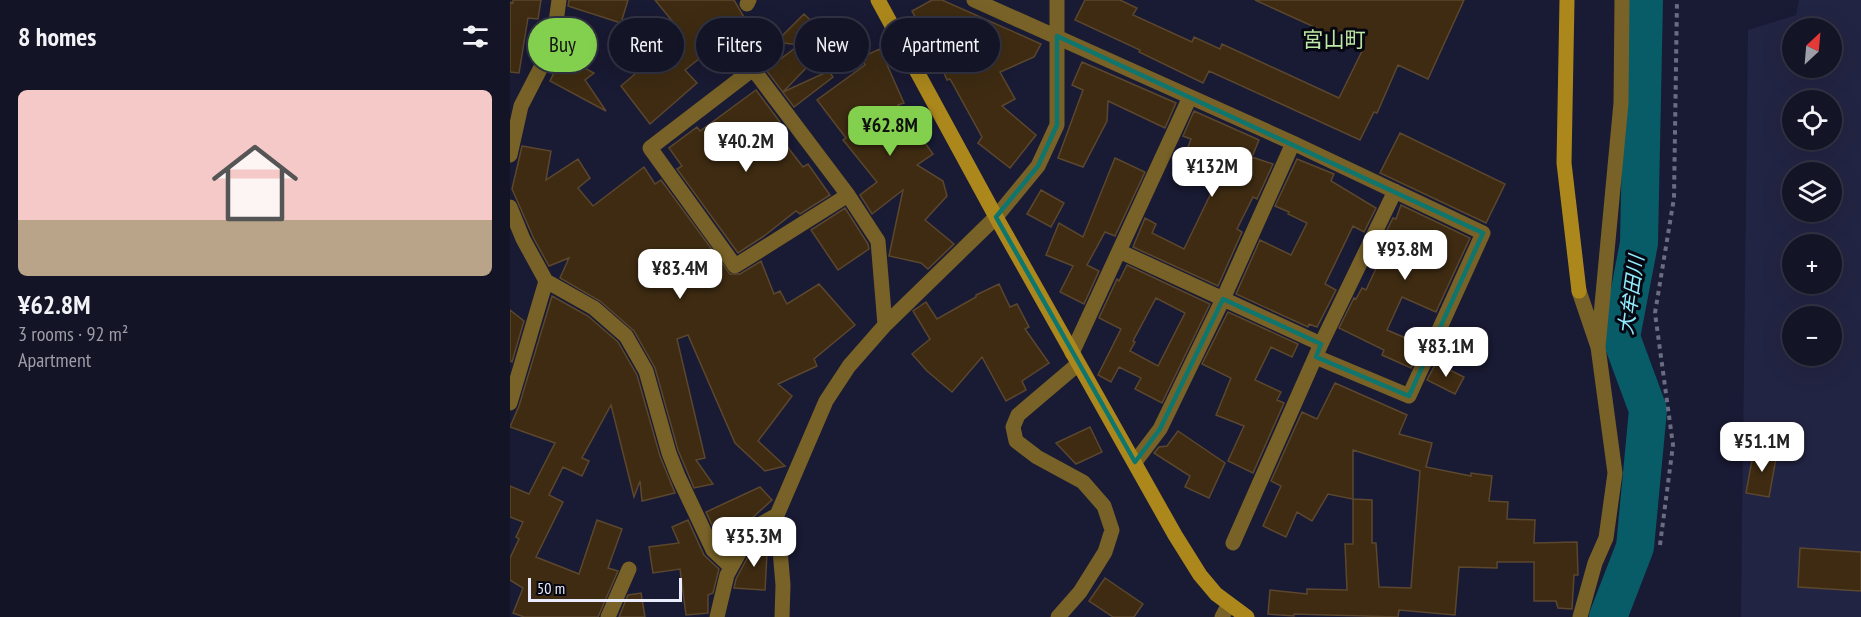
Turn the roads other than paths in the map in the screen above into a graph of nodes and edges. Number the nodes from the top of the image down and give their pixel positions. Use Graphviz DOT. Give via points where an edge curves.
graph roads {
  1 [pos="559,0"];
  2 [pos="878,0"];
  3 [pos="974,0"];
  4 [pos="1057,0"];
  5 [pos="1567,0"];
  6 [pos="1622,0"];
  7 [pos="1057,36"];
  8 [pos="1190,96"];
  9 [pos="1293,143"];
  10 [pos="510,155"];
  11 [pos="1395,191"];
  12 [pos="848,195"];
  13 [pos="510,207"];
  14 [pos="996,217"];
  15 [pos="1119,251"];
  16 [pos="546,281"];
  17 [pos="1223,299"];
  18 [pos="885,325"];
  19 [pos="1598,347"];
  20 [pos="1319,350"];
  21 [pos="1075,359"];
  22 [pos="510,403"];
  23 [pos="1135,462"];
  24 [pos="777,515"];
  25 [pos="1233,543"];
  26 [pos="731,567"];
  27 [pos="629,569"];
  28 [pos="1225,610"];
  29 [pos="608,617"];
  30 [pos="717,617"];
  31 [pos="782,617"];
  32 [pos="1058,617"];
  33 [pos="1247,617"];
  34 [pos="1580,617"];
  1 -- 10 [label="street" via="553,44 521,106"];
  2 -- 14 [label="street"];
  3 -- 7 [label="street"];
  4 -- 7 [label="street"];
  5 -- 19 [label="street" via="1564,163 1579,291"];
  6 -- 19 [label="street" via="1621,103"];
  7 -- 8 [label="street"];
  7 -- 14 [label="street" via="1057,125 1038,166"];
  8 -- 9 [label="street"];
  8 -- 15 [label="street"];
  9 -- 11 [label="street"];
  9 -- 17 [label="street"];
  11 -- 20 [label="street"];
  11 -- 20 [label="street" via="1483,233 1409,396"];
  12 -- 12 [label="street" via="735,266 650,148 753,69"];
  12 -- 18 [label="street" via="878,241"];
  13 -- 16 [label="street"];
  14 -- 18 [label="street"];
  14 -- 21 [label="street"];
  15 -- 17 [label="street"];
  15 -- 21 [label="street"];
  16 -- 22 [label="street"];
  16 -- 26 [label="street" via="594,308 626,336 646,371 678,476 713,550"];
  17 -- 20 [label="street"];
  17 -- 23 [label="street" via="1160,429"];
  18 -- 24 [label="street" via="849,366 826,401"];
  19 -- 34 [label="street" via="1615,473 1606,538"];
  20 -- 25 [label="street"];
  21 -- 23 [label="street"];
  21 -- 32 [label="street" via="1018,415 1013,427 1016,441 1083,482 1104,506 1112,530 1105,552 1080,592"];
  23 -- 28 [label="street" via="1200,575"];
  24 -- 26 [label="street" via="759,525"];
  24 -- 31 [label="street"];
  26 -- 30 [label="street"];
  27 -- 29 [label="street"];
  28 -- 33 [label="street"];
}
